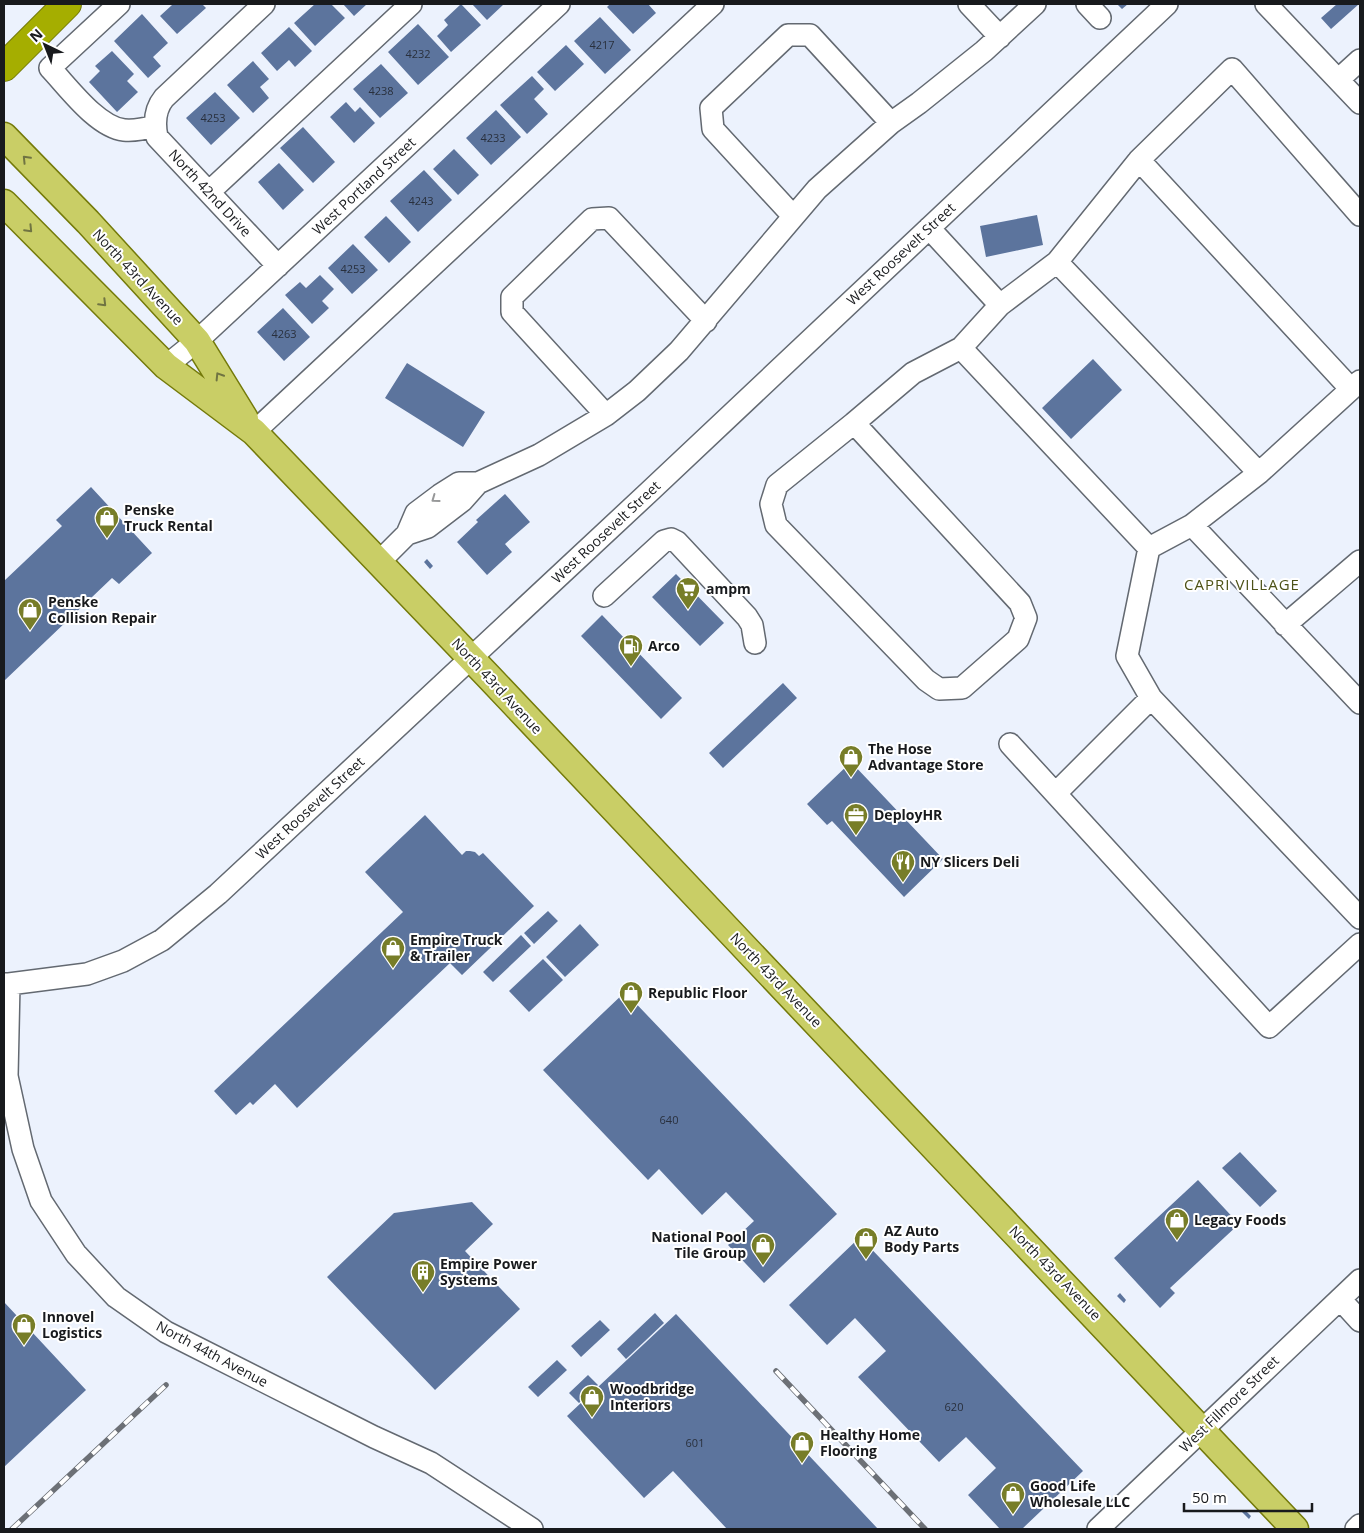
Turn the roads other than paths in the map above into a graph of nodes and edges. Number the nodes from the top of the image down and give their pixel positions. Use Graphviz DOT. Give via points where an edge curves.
graph roads {
  1 [pos="67,4"];
  2 [pos="119,4"];
  3 [pos="264,4"];
  4 [pos="411,4"];
  5 [pos="559,4"];
  6 [pos="713,4"];
  7 [pos="969,4"];
  8 [pos="1035,4"];
  9 [pos="1167,4"];
  10 [pos="1266,4"];
  11 [pos="1000,36"];
  12 [pos="1360,60"];
  13 [pos="4,67"];
  14 [pos="1338,80"];
  15 [pos="1360,103"];
  16 [pos="155,121"];
  17 [pos="891,123"];
  18 [pos="4,136"];
  19 [pos="1139,160"];
  20 [pos="208,192"];
  21 [pos="4,203"];
  22 [pos="1360,215"];
  23 [pos="793,216"];
  24 [pos="929,228"];
  25 [pos="1057,262"];
  26 [pos="278,266"];
  27 [pos="1000,305"];
  28 [pos="706,321"];
  29 [pos="197,341"];
  30 [pos="961,348"];
  31 [pos="166,366"];
  32 [pos="1355,384"];
  33 [pos="606,415"];
  34 [pos="854,423"];
  35 [pos="254,432"];
  36 [pos="1259,473"];
  37 [pos="1192,525"];
  38 [pos="1149,548"];
  39 [pos="1360,561"];
  40 [pos="379,562"];
  41 [pos="604,596"];
  42 [pos="1285,625"];
  43 [pos="755,643"];
  44 [pos="471,658"];
  45 [pos="1151,698"];
  46 [pos="1360,703"];
  47 [pos="1010,744"];
  48 [pos="1056,793"];
  49 [pos="1360,918"];
  50 [pos="1360,944"];
  51 [pos="6,984"];
  52 [pos="1360,1280"];
  53 [pos="1340,1299"];
  54 [pos="1360,1321"];
  55 [pos="1203,1430"];
  56 [pos="1360,1525"];
  57 [pos="532,1529"];
  58 [pos="1098,1529"];
  59 [pos="1296,1529"];
  60 [pos="1356,1529"];
  1 -- 13 [label="highway"];
  2 -- 16 [label="street" via="50,68 106,125 137,130"];
  3 -- 16 [label="street" via="164,98"];
  4 -- 20 [label="street"];
  5 -- 26 [label="street, West Portland Street"];
  6 -- 35 [label="street"];
  7 -- 11 [label="street"];
  8 -- 11 [label="street"];
  9 -- 24 [label="street, West Roosevelt Street"];
  10 -- 14 [label="street"];
  11 -- 17 [label="street"];
  12 -- 14 [label="street"];
  14 -- 15 [label="street"];
  16 -- 20 [label="street, North 42nd Drive" via="157,137"];
  17 -- 23 [label="street" via="817,189"];
  17 -- 23 [label="street" via="810,35 788,35 711,108 713,129"];
  29 -- 18 [label="main road, North 43rd Avenue, one-way"];
  19 -- 22 [label="street" via="1232,69"];
  19 -- 25 [label="street"];
  19 -- 32 [label="street"];
  20 -- 26 [label="street, North 42nd Drive"];
  21 -- 31 [label="main road, North 43rd Avenue, one-way"];
  23 -- 28 [label="street"];
  24 -- 27 [label="street"];
  24 -- 44 [label="street, West Roosevelt Street"];
  25 -- 27 [label="street"];
  25 -- 36 [label="street"];
  26 -- 29 [label="street, West Portland Street"];
  27 -- 30 [label="street"];
  28 -- 33 [label="street" via="637,391"];
  28 -- 33 [label="street" via="609,218 592,219 512,297 512,312"];
  29 -- 31 [label="street, West Portland Street"];
  35 -- 29 [label="main road, North 43rd Avenue, one-way"];
  30 -- 34 [label="street" via="914,373"];
  30 -- 38 [label="street"];
  31 -- 35 [label="main road, North 43rd Avenue"];
  32 -- 36 [label="street"];
  33 -- 40 [label="street" via="539,455 478,483 459,483 440,495 416,513 407,534"];
  34 -- 34 [label="street" via="777,485 771,504 776,525 926,680 939,689 962,688 1018,639 1026,618 1020,603"];
  35 -- 40 [label="main road, North 43rd Avenue"];
  36 -- 37 [label="street"];
  37 -- 38 [label="street"];
  37 -- 42 [label="street"];
  38 -- 45 [label="street" via="1127,656"];
  39 -- 42 [label="street"];
  40 -- 44 [label="main road, North 43rd Avenue"];
  41 -- 43 [label="street" via="664,541 671,539 748,617"];
  42 -- 46 [label="street"];
  44 -- 51 [label="street, West Roosevelt Street" via="218,894 162,940 123,961 87,974"];
  44 -- 55 [label="main road, North 43rd Avenue"];
  45 -- 48 [label="street"];
  45 -- 49 [label="street"];
  47 -- 48 [label="street"];
  48 -- 50 [label="street" via="1269,1027"];
  51 -- 57 [label="street, North 44th Avenue" via="7,1076 23,1149 41,1201 76,1254 116,1297 166,1332 431,1463"];
  52 -- 53 [label="street, West Fillmore Street"];
  53 -- 54 [label="street"];
  53 -- 55 [label="street, West Fillmore Street"];
  55 -- 58 [label="street, West Fillmore Street"];
  55 -- 59 [label="main road, North 43rd Avenue"];
  56 -- 60 [label="street"];
}
